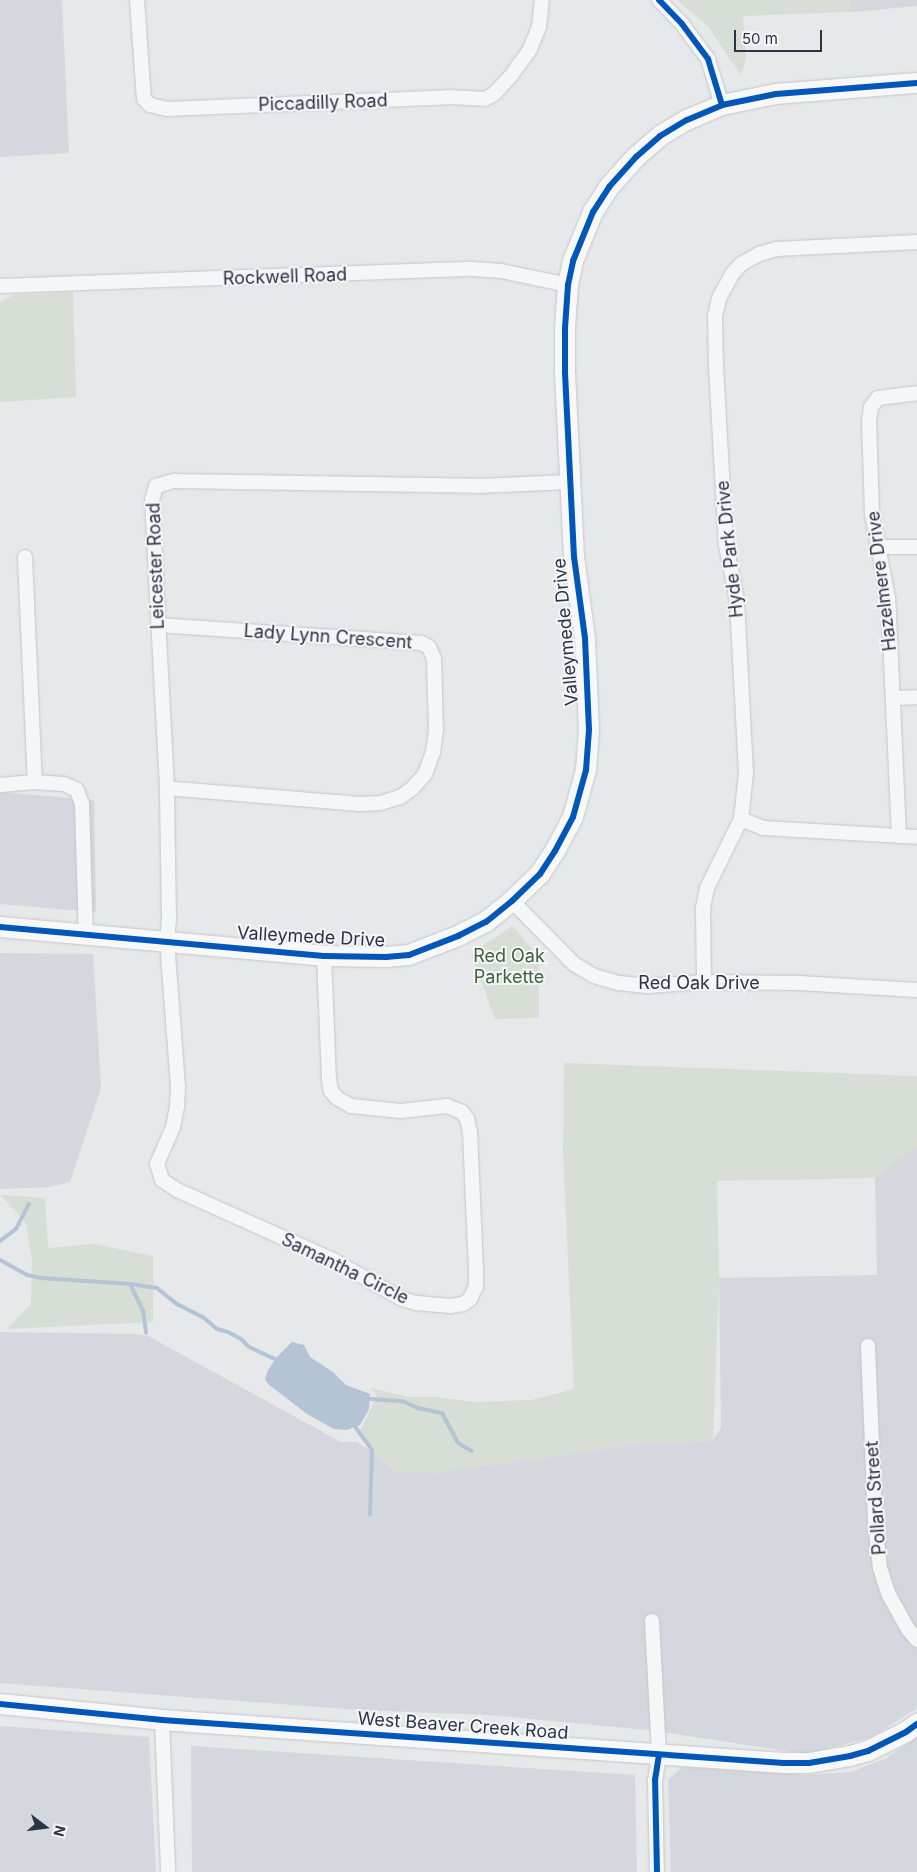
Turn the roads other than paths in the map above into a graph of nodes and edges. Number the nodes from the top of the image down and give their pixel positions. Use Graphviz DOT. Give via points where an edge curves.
graph roads {
  1 [pos="137,0"];
  2 [pos="542,0"];
  3 [pos="659,0"];
  4 [pos="917,83"];
  5 [pos="722,105"];
  6 [pos="917,242"];
  7 [pos="568,285"];
  8 [pos="0,286"];
  9 [pos="917,393"];
  10 [pos="570,482"];
  11 [pos="917,546"];
  12 [pos="878,548"];
  13 [pos="25,558"];
  14 [pos="158,625"];
  15 [pos="917,697"];
  16 [pos="893,698"];
  17 [pos="34,782"];
  18 [pos="0,785"];
  19 [pos="167,788"];
  20 [pos="741,820"];
  21 [pos="899,836"];
  22 [pos="917,837"];
  23 [pos="512,901"];
  24 [pos="0,927"];
  25 [pos="86,935"];
  26 [pos="167,941"];
  27 [pos="324,956"];
  28 [pos="704,982"];
  29 [pos="917,990"];
  30 [pos="868,1346"];
  31 [pos="652,1621"];
  32 [pos="917,1640"];
  33 [pos="0,1704"];
  34 [pos="162,1720"];
  35 [pos="917,1724"];
  36 [pos="658,1756"];
  37 [pos="168,1872"];
  38 [pos="657,1872"];
  1 -- 2 [label="street, Piccadilly Road" via="144,99 150,105 163,109 449,97 485,99 510,77 530,49 538,27"];
  3 -- 5 [label="street" via="708,59"];
  4 -- 5 [label="street, Valleymede Drive" via="776,94"];
  5 -- 7 [label="street, Valleymede Drive" via="686,120 660,136 609,187 582,236"];
  6 -- 20 [label="street, Hyde Park Drive" via="777,249 759,254 734,272 719,298 716,366 726,545 737,600 746,773"];
  7 -- 8 [label="street, Rockwell Road" via="501,271 472,269"];
  7 -- 10 [label="street, Valleymede Drive" via="565,371"];
  9 -- 12 [label="street, Hazelmere Drive" via="878,398 871,407 872,514"];
  10 -- 14 [label="street, Leicester Road" via="477,486 191,480 163,483 156,486 152,500"];
  10 -- 23 [label="street, Valleymede Drive" via="575,580 585,638 589,730 586,770 573,817 556,851 540,874"];
  11 -- 12 [label="street"];
  12 -- 16 [label="street, Hazelmere Drive" via="888,598"];
  13 -- 17 [label="street"];
  14 -- 19 [label="street, Leicester Road"];
  14 -- 19 [label="street, Lady Lynn Crescent" via="421,643 429,647 434,659 436,729 433,752 425,774 400,797 360,804"];
  15 -- 16 [label="street"];
  16 -- 21 [label="street, Hazelmere Drive"];
  17 -- 18 [label="street"];
  17 -- 25 [label="street" via="64,784 77,790 80,797"];
  19 -- 26 [label="street, Leicester Road"];
  20 -- 21 [label="street" via="763,828"];
  20 -- 28 [label="street, Hyde Park Drive" via="707,888 703,908"];
  21 -- 22 [label="street"];
  23 -- 27 [label="street, Valleymede Drive" via="486,922 409,955"];
  23 -- 28 [label="street, Red Oak Drive" via="574,964 594,976 648,986"];
  24 -- 25 [label="street, Valleymede Drive"];
  25 -- 26 [label="street, Valleymede Drive"];
  26 -- 27 [label="street, Valleymede Drive"];
  26 -- 27 [label="street, Samantha Circle" via="178,1107 157,1164 162,1180 177,1190 335,1261 402,1299 451,1306 463,1304 470,1299 476,1286 467,1119 462,1112 447,1106 401,1111 351,1106 337,1098 329,1079"];
  28 -- 29 [label="street, Red Oak Drive" via="798,983"];
  30 -- 32 [label="street, Pollard Street" via="875,1523 880,1568 889,1595"];
  31 -- 36 [label="street"];
  33 -- 34 [label="street, West Beaver Creek Road"];
  34 -- 36 [label="street, West Beaver Creek Road"];
  34 -- 37 [label="street"];
  35 -- 36 [label="street, West Beaver Creek Road" via="868,1750 809,1763"];
  36 -- 38 [label="street" via="655,1780"];
}
